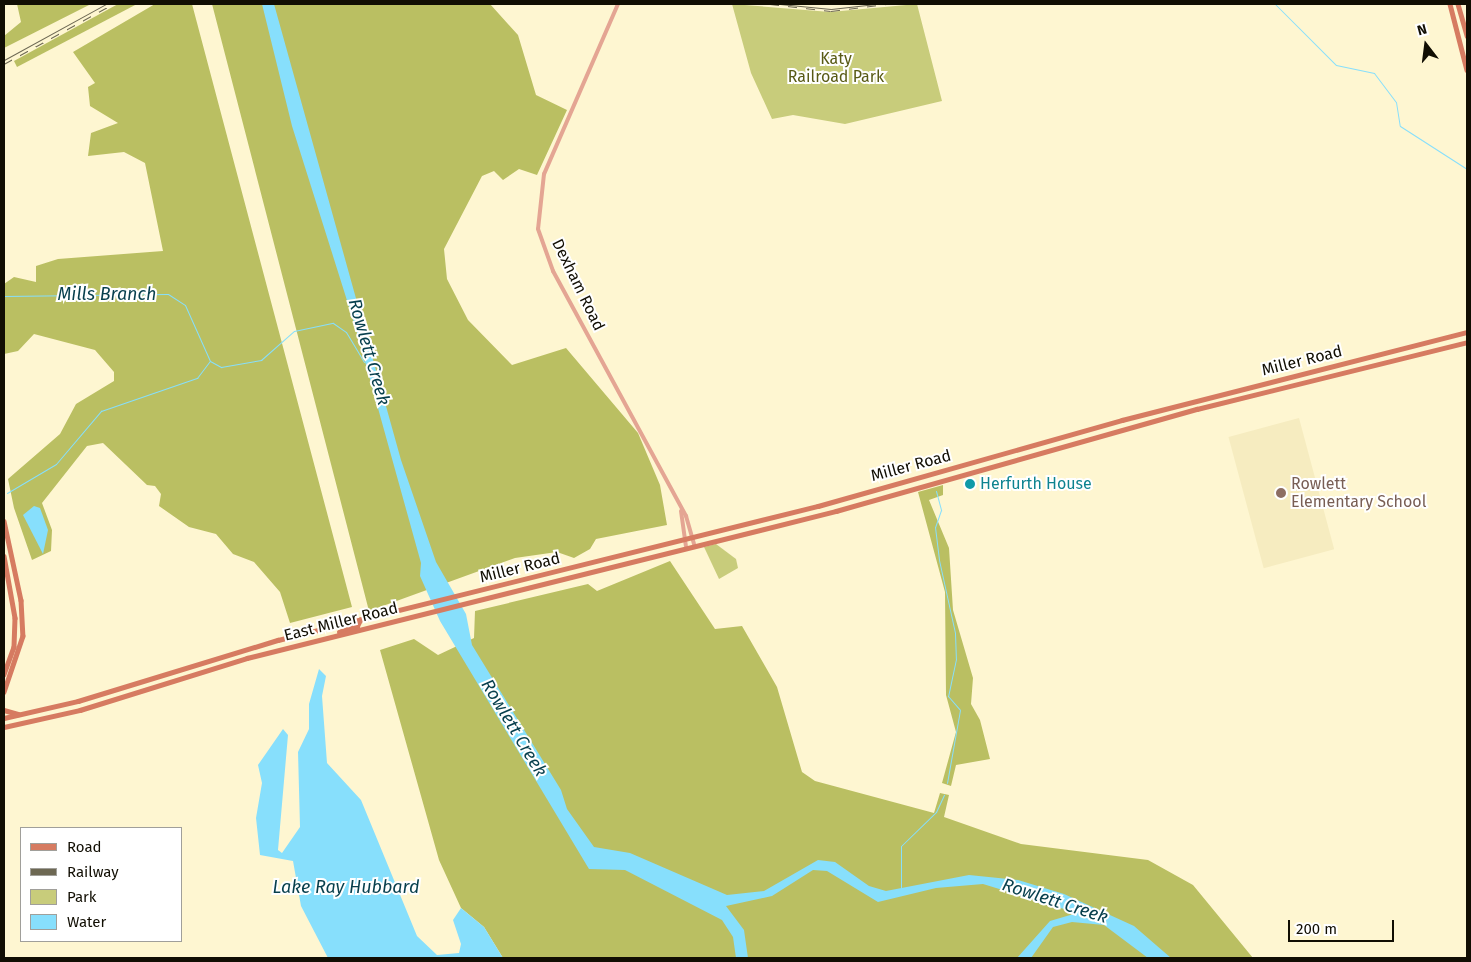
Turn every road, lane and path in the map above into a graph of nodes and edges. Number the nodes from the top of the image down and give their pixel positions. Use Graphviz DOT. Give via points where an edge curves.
graph roads {
  1 [pos="618,4"];
  2 [pos="1450,4"];
  3 [pos="1458,4"];
  4 [pos="1467,36"];
  5 [pos="1467,70"];
  6 [pos="1467,332"];
  7 [pos="1467,342"];
  8 [pos="986,458"];
  9 [pos="989,467"];
  10 [pos="954,468"];
  11 [pos="956,476"];
  12 [pos="681,511"];
  13 [pos="4,521"];
  14 [pos="692,537"];
  15 [pos="684,538"];
  16 [pos="694,544"];
  17 [pos="686,546"];
  18 [pos="4,556"];
  19 [pos="16,575"];
  20 [pos="8,577"];
  21 [pos="360,620"];
  22 [pos="292,636"];
  23 [pos="334,636"];
  24 [pos="295,646"];
  25 [pos="4,674"];
  26 [pos="4,692"];
  27 [pos="90,697"];
  28 [pos="92,706"];
  29 [pos="4,710"];
  30 [pos="21,714"];
  31 [pos="4,718"];
  32 [pos="4,727"];
  1 -- 12 [label="street, Dexham Road" via="544,174 538,224 553,271"];
  2 -- 5 [label="main road"];
  3 -- 4 [label="main road"];
  6 -- 8 [label="main road, Miller Road"];
  7 -- 9 [label="main road, Miller Road"];
  8 -- 9 [label="main road"];
  8 -- 10 [label="main road, Miller Road"];
  9 -- 11 [label="main road, Miller Road"];
  10 -- 11 [label="main road"];
  10 -- 14 [label="main road, Miller Road"];
  11 -- 16 [label="main road, Miller Road"];
  12 -- 14 [label="street, Dexham Road"];
  12 -- 15 [label="street, Dexham Road"];
  13 -- 19 [label="main road"];
  14 -- 15 [label="main road, Miller Road"];
  14 -- 16 [label="street, Dexham Road"];
  15 -- 17 [label="street, Dexham Road"];
  15 -- 21 [label="main road, Miller Road"];
  16 -- 17 [label="main road, Miller Road"];
  17 -- 23 [label="main road, East Miller Road"];
  18 -- 20 [label="main road"];
  19 -- 20 [label="main road"];
  19 -- 26 [label="main road" via="23,636"];
  20 -- 25 [label="main road" via="14,647"];
  21 -- 22 [label="main road, East Miller Road"];
  21 -- 23 [label="main road" via="357,626"];
  22 -- 24 [label="main road"];
  22 -- 27 [label="main road, East Miller Road"];
  23 -- 24 [label="main road, East Miller Road"];
  24 -- 28 [label="main road, East Miller Road"];
  27 -- 28 [label="main road"];
  27 -- 30 [label="main road, East Miller Road"];
  28 -- 32 [label="main road, East Miller Road"];
  29 -- 30 [label="main road"];
  30 -- 31 [label="main road, East Miller Road"];
}
